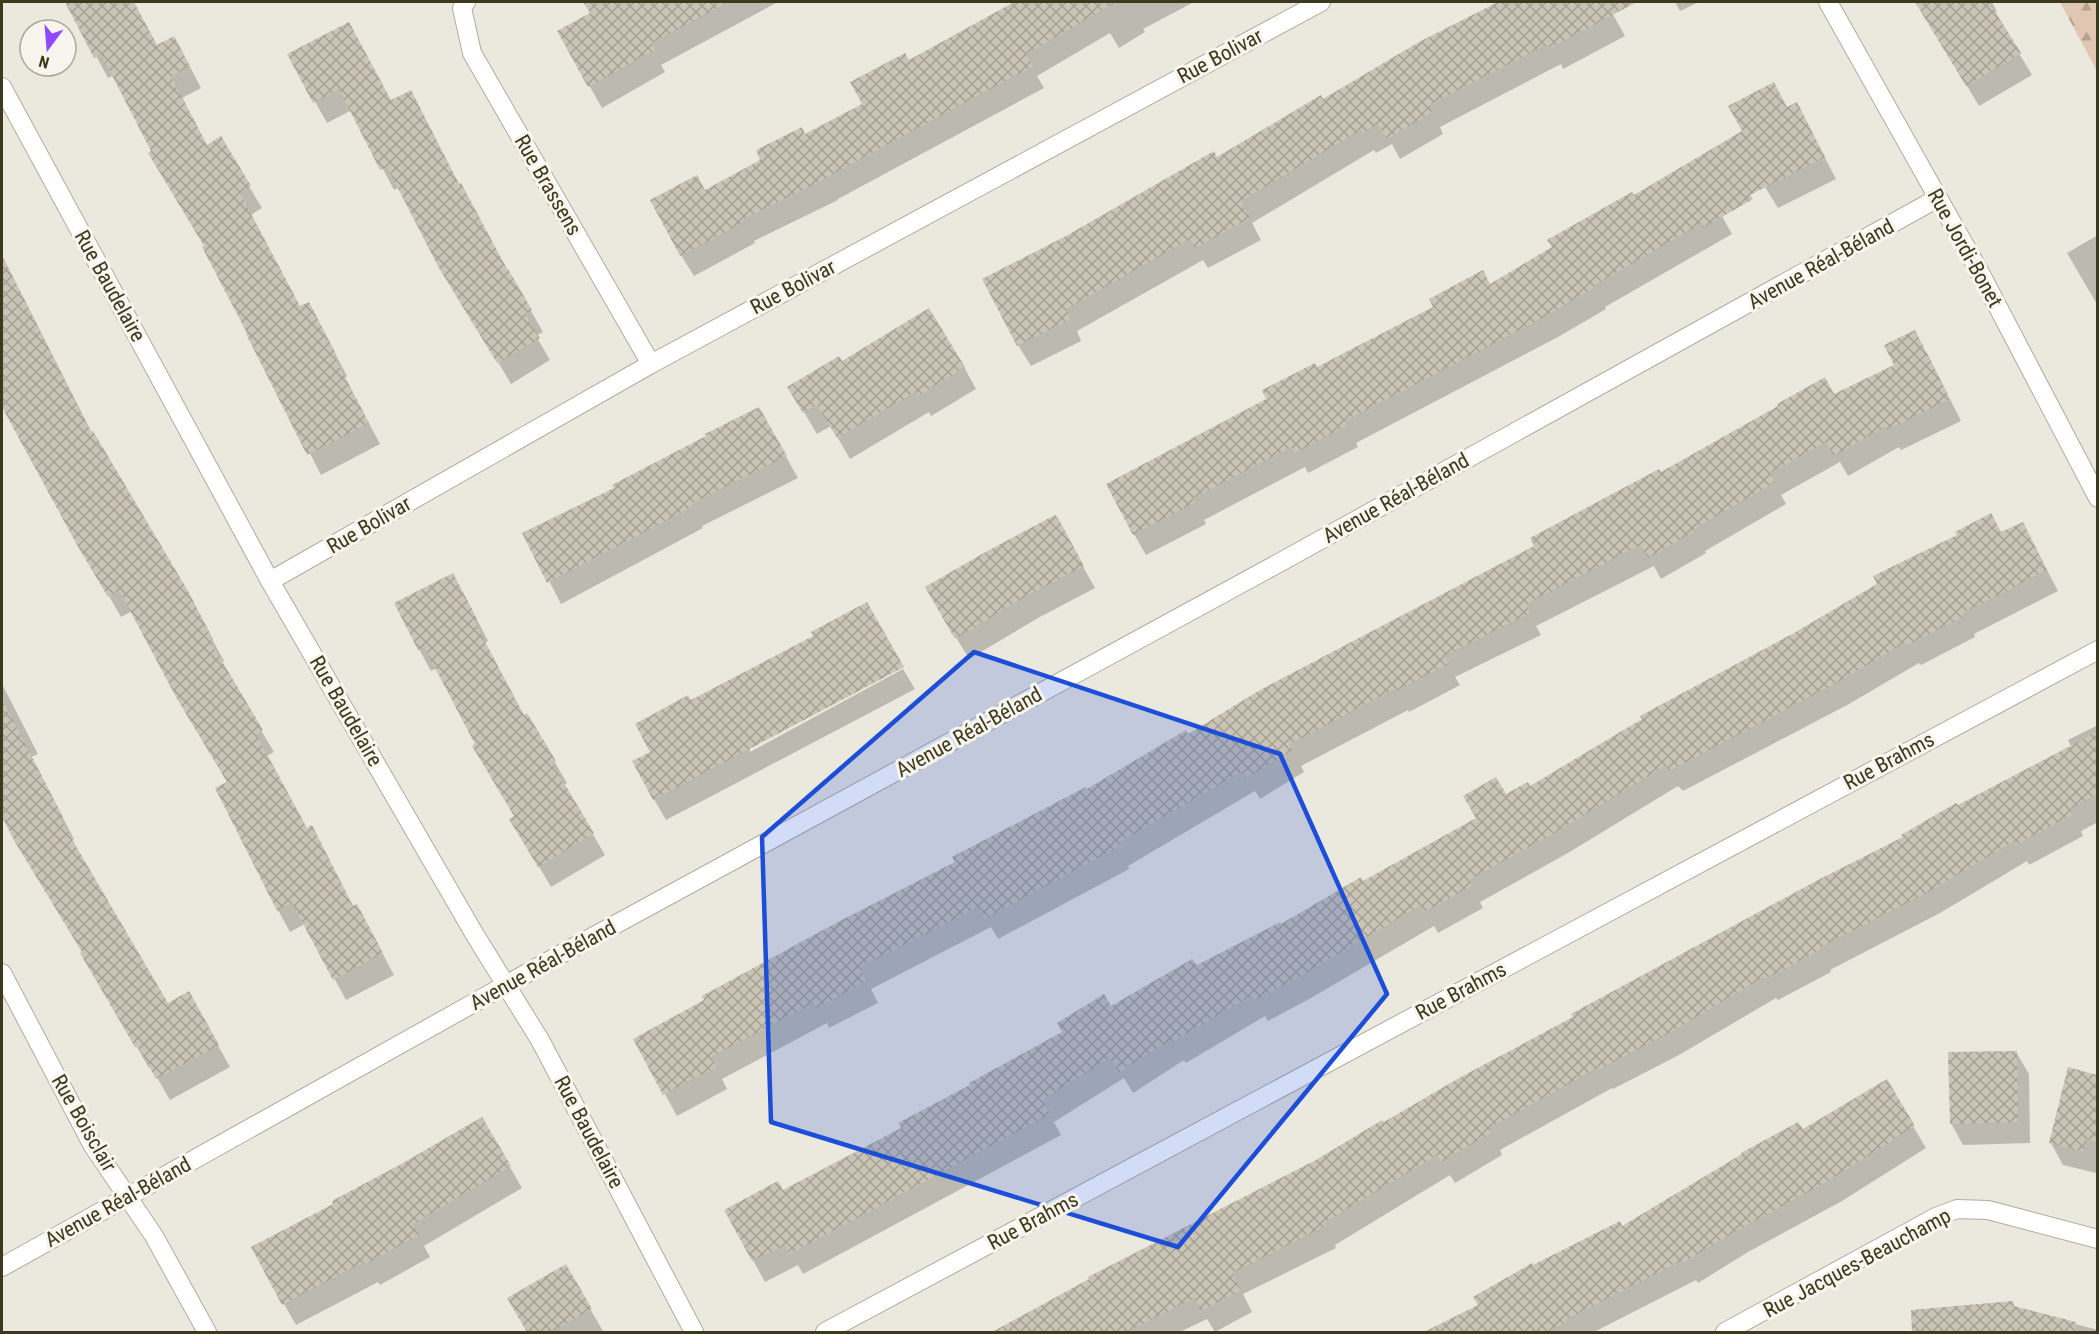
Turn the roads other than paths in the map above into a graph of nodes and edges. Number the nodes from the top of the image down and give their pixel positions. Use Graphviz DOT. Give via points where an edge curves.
graph roads {
  1 [pos="466,2"];
  2 [pos="1321,2"];
  3 [pos="1828,2"];
  4 [pos="2,87"];
  5 [pos="1938,198"];
  6 [pos="651,363"];
  7 [pos="2097,498"];
  8 [pos="270,582"];
  9 [pos="2097,650"];
  10 [pos="2,973"];
  11 [pos="507,986"];
  12 [pos="127,1196"];
  13 [pos="2097,1239"];
  14 [pos="2,1267"];
  15 [pos="207,1332"];
  16 [pos="694,1332"];
  17 [pos="825,1332"];
  18 [pos="1725,1332"];
  1 -- 6 [label="street, Rue Brassens" via="462,8 472,53"];
  2 -- 6 [label="street, Rue Bolivar"];
  3 -- 5 [label="street, Rue Jordi-Bonet"];
  4 -- 8 [label="street, Rue Baudelaire"];
  5 -- 7 [label="street, Rue Jordi-Bonet"];
  5 -- 11 [label="street, Avenue Réal-Béland"];
  6 -- 8 [label="street, Rue Bolivar"];
  8 -- 11 [label="street, Rue Baudelaire"];
  9 -- 17 [label="street, Rue Brahms"];
  10 -- 12 [label="street, Rue Boisclair" via="93,1146"];
  11 -- 12 [label="street, Avenue Réal-Béland"];
  11 -- 16 [label="street, Rue Baudelaire" via="540,1040"];
  12 -- 14 [label="street, Avenue Réal-Béland"];
  12 -- 15 [label="street, Rue Boisclair"];
  13 -- 18 [label="street, Rue Jacques-Beauchamp" via="1988,1210 1957,1209"];
}
